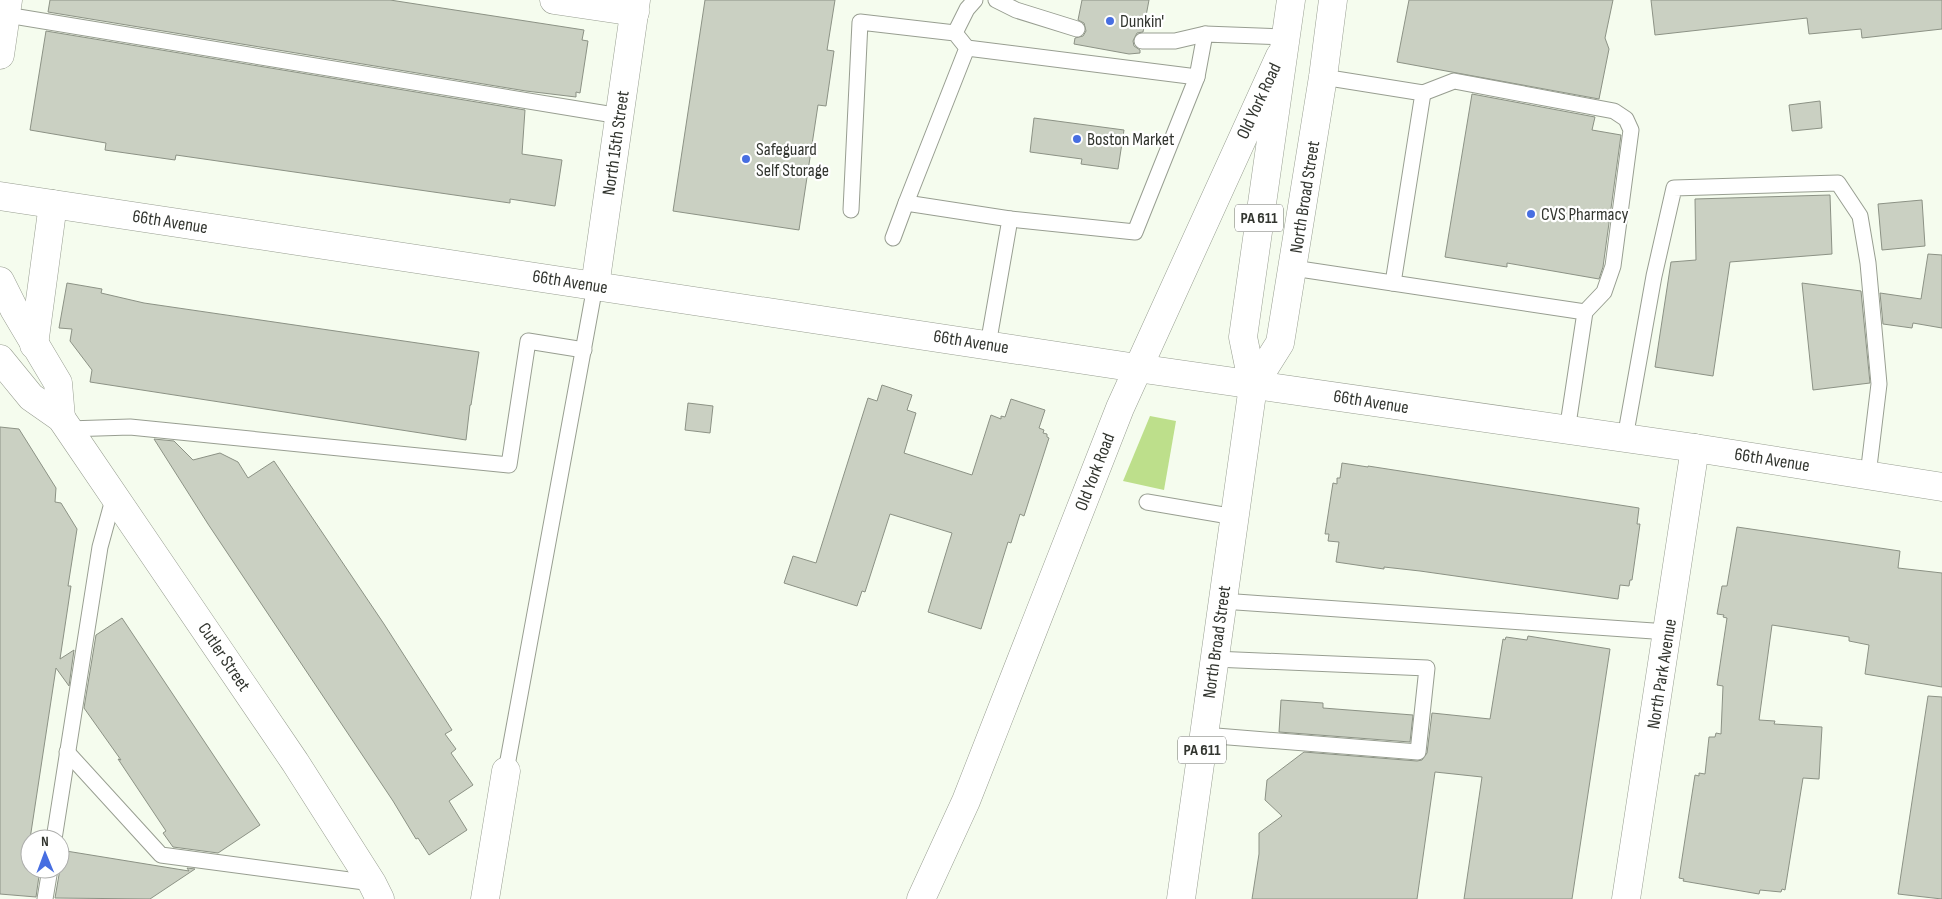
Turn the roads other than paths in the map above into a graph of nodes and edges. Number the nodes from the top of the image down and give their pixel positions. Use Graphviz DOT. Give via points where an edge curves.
graph roads {
  1 [pos="554,0"];
  2 [pos="975,0"];
  3 [pos="996,0"];
  4 [pos="1291,0"];
  5 [pos="1333,0"];
  6 [pos="1348,0"];
  7 [pos="636,6"];
  8 [pos="5,10"];
  9 [pos="1077,29"];
  10 [pos="955,33"];
  11 [pos="1206,34"];
  12 [pos="1142,41"];
  13 [pos="1284,43"];
  14 [pos="967,48"];
  15 [pos="0,55"];
  16 [pos="1197,77"];
  17 [pos="1323,77"];
  18 [pos="1423,93"];
  19 [pos="620,116"];
  20 [pos="0,196"];
  21 [pos="906,203"];
  22 [pos="54,204"];
  23 [pos="851,210"];
  24 [pos="1010,219"];
  25 [pos="893,238"];
  26 [pos="1294,268"];
  27 [pos="0,281"];
  28 [pos="1393,282"];
  29 [pos="594,286"];
  30 [pos="1585,312"];
  31 [pos="34,345"];
  32 [pos="988,345"];
  33 [pos="584,350"];
  34 [pos="0,358"];
  35 [pos="1137,368"];
  36 [pos="1253,386"];
  37 [pos="65,423"];
  38 [pos="1567,431"];
  39 [pos="1624,438"];
  40 [pos="1695,448"];
  41 [pos="1868,475"];
  42 [pos="1942,486"];
  43 [pos="114,496"];
  44 [pos="1146,502"];
  45 [pos="1235,517"];
  46 [pos="1222,601"];
  47 [pos="1668,632"];
  48 [pos="1214,659"];
  49 [pos="1204,735"];
  50 [pos="67,752"];
  51 [pos="506,771"];
  52 [pos="55,829"];
  53 [pos="48,879"];
  54 [pos="376,891"];
  55 [pos="45,899"];
  56 [pos="485,899"];
  57 [pos="921,899"];
  58 [pos="1181,899"];
  59 [pos="1626,899"];
  1 -- 7 [label="street"];
  2 -- 10 [label="lane"];
  3 -- 9 [label="lane" via="1016,10"];
  4 -- 13 [label="street, North Broad Street / PA 611"];
  5 -- 17 [label="street, North Broad Street"];
  6 -- 17 [label="street, PA 611"];
  7 -- 19 [label="street, North 15th Street"];
  8 -- 15 [label="street"];
  8 -- 19 [label="lane"];
  10 -- 14 [label="lane"];
  10 -- 23 [label="lane" via="860,22"];
  11 -- 12 [label="lane" via="1175,41"];
  11 -- 13 [label="lane"];
  11 -- 16 [label="lane"];
  13 -- 35 [label="street, Old York Road"];
  13 -- 36 [label="street, North Broad Street / PA 611" via="1243,337"];
  14 -- 16 [label="lane"];
  14 -- 21 [label="lane"];
  16 -- 24 [label="lane" via="1135,232"];
  17 -- 18 [label="lane"];
  17 -- 26 [label="street, North Broad Street / PA 611"];
  18 -- 28 [label="lane"];
  18 -- 30 [label="lane" via="1454,81 1614,111 1626,118 1631,130 1613,266 1604,292"];
  19 -- 29 [label="street, North 15th Street"];
  20 -- 22 [label="street, 66th Avenue"];
  21 -- 24 [label="lane"];
  21 -- 25 [label="lane"];
  22 -- 29 [label="street, 66th Avenue"];
  22 -- 31 [label="street"];
  24 -- 32 [label="lane"];
  26 -- 28 [label="lane"];
  26 -- 36 [label="street, North Broad Street / PA 611" via="1280,343"];
  27 -- 31 [label="street, Cutler Street"];
  28 -- 30 [label="lane"];
  29 -- 32 [label="street, 66th Avenue"];
  29 -- 33 [label="lane"];
  30 -- 38 [label="lane"];
  31 -- 37 [label="street, Cutler Street" via="58,382"];
  32 -- 35 [label="street, 66th Avenue"];
  33 -- 37 [label="lane" via="528,341 509,464"];
  33 -- 51 [label="lane"];
  34 -- 37 [label="street, Cutler Street" via="32,397"];
  35 -- 36 [label="street, 66th Avenue"];
  35 -- 57 [label="street, Old York Road" via="966,801"];
  36 -- 38 [label="street, 66th Avenue"];
  36 -- 45 [label="street, North Broad Street / PA 611"];
  37 -- 43 [label="street, Cutler Street"];
  38 -- 39 [label="street, 66th Avenue"];
  39 -- 40 [label="street, 66th Avenue"];
  39 -- 41 [label="lane" via="1674,188 1838,183 1860,216 1868,263 1879,384"];
  40 -- 41 [label="street, 66th Avenue"];
  40 -- 47 [label="street, North Park Avenue"];
  41 -- 42 [label="street, 66th Avenue"];
  43 -- 50 [label="lane" via="100,547"];
  43 -- 54 [label="street, Cutler Street" via="295,762"];
  44 -- 45 [label="lane"];
  45 -- 46 [label="street, North Broad Street / PA 611"];
  46 -- 47 [label="lane"];
  46 -- 48 [label="street, North Broad Street / PA 611"];
  47 -- 59 [label="street, North Park Avenue"];
  48 -- 49 [label="street, North Broad Street / PA 611"];
  48 -- 49 [label="lane" via="1427,668 1418,752"];
  49 -- 58 [label="street, North Broad Street / PA 611"];
  50 -- 52 [label="lane"];
  50 -- 54 [label="lane" via="161,856"];
  51 -- 56 [label="street"];
  53 -- 55 [label="lane"];
}
